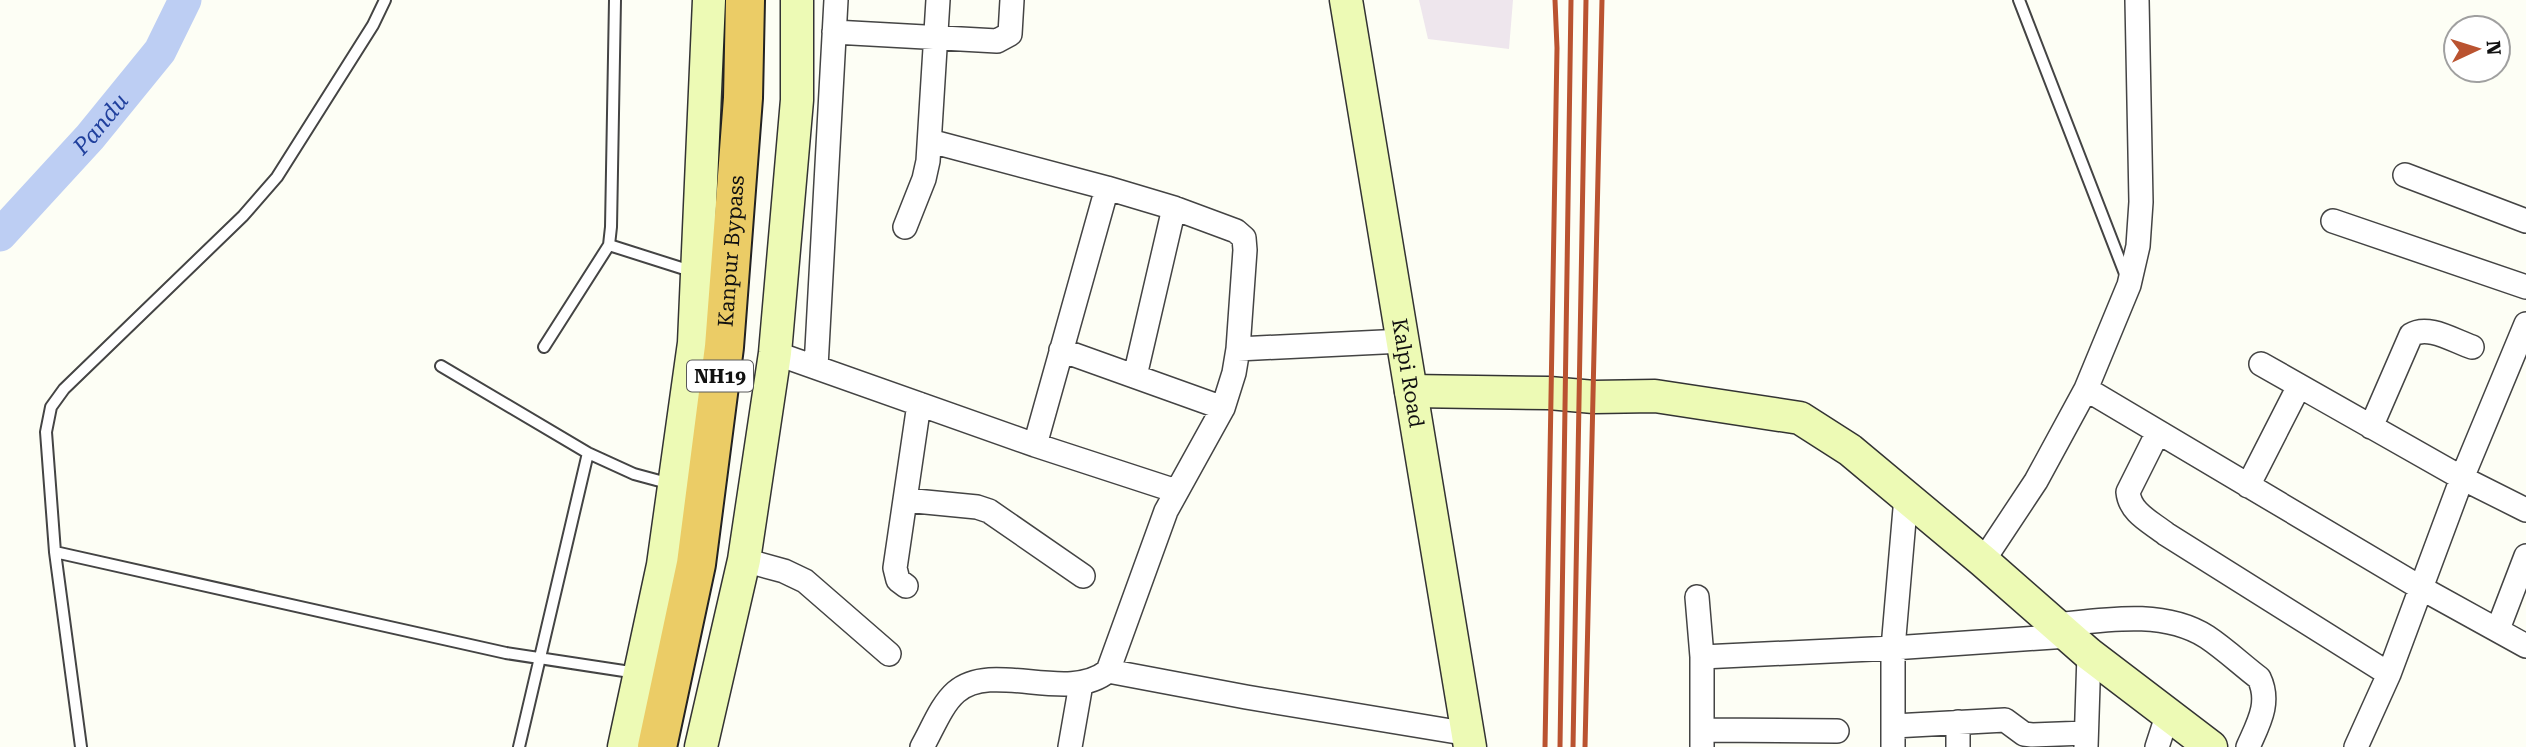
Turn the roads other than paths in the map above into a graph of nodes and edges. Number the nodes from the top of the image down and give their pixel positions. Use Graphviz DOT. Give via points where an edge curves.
graph roads {
  1 [pos="385,0"];
  2 [pos="615,0"];
  3 [pos="709,0"];
  4 [pos="745,0"];
  5 [pos="770,0"];
  6 [pos="797,0"];
  7 [pos="836,0"];
  8 [pos="938,0"];
  9 [pos="1012,0"];
  10 [pos="1346,0"];
  11 [pos="2019,0"];
  12 [pos="2137,0"];
  13 [pos="834,32"];
  14 [pos="937,38"];
  15 [pos="930,141"];
  16 [pos="2405,174"];
  17 [pos="1107,188"];
  18 [pos="1174,208"];
  19 [pos="2333,221"];
  20 [pos="2526,221"];
  21 [pos="905,227"];
  22 [pos="609,245"];
  23 [pos="696,272"];
  24 [pos="2129,285"];
  25 [pos="2526,287"];
  26 [pos="2526,324"];
  27 [pos="1403,341"];
  28 [pos="544,347"];
  29 [pos="2472,347"];
  30 [pos="1238,349"];
  31 [pos="1060,350"];
  32 [pos="775,353"];
  33 [pos="2261,364"];
  34 [pos="441,366"];
  35 [pos="816,367"];
  36 [pos="1135,376"];
  37 [pos="2299,386"];
  38 [pos="2086,389"];
  39 [pos="1411,391"];
  40 [pos="919,404"];
  41 [pos="1223,408"];
  42 [pos="2371,427"];
  43 [pos="2158,432"];
  44 [pos="1035,445"];
  45 [pos="588,453"];
  46 [pos="2462,478"];
  47 [pos="674,485"];
  48 [pos="2248,486"];
  49 [pos="1176,492"];
  50 [pos="1906,497"];
  51 [pos="905,500"];
  52 [pos="2526,510"];
  53 [pos="55,552"];
  54 [pos="2526,556"];
  55 [pos="744,560"];
  56 [pos="1983,561"];
  57 [pos="1083,576"];
  58 [pos="906,586"];
  59 [pos="2421,589"];
  60 [pos="1697,597"];
  61 [pos="2498,629"];
  62 [pos="2071,639"];
  63 [pos="2526,646"];
  64 [pos="1893,648"];
  65 [pos="889,654"];
  66 [pos="1702,657"];
  67 [pos="540,659"];
  68 [pos="1108,671"];
  69 [pos="640,673"];
  70 [pos="2389,674"];
  71 [pos="1081,684"];
  72 [pos="2168,713"];
  73 [pos="1958,722"];
  74 [pos="1837,731"];
  75 [pos="1893,736"];
  76 [pos="1702,738"];
  77 [pos="1770,739"];
  78 [pos="1470,740"];
  79 [pos="2086,740"];
  80 [pos="81,747"];
  81 [pos="519,747"];
  82 [pos="624,747"];
  83 [pos="657,747"];
  84 [pos="681,747"];
  85 [pos="701,747"];
  86 [pos="922,747"];
  87 [pos="1070,747"];
  88 [pos="1958,747"];
  89 [pos="2157,747"];
  90 [pos="2211,747"];
  91 [pos="2248,747"];
  92 [pos="2356,747"];
  1 -- 53 [label="lane" via="277,177 51,407 46,432"];
  2 -- 22 [label="lane"];
  3 -- 23 [label="main road"];
  4 -- 83 [label="highway, Kanpur Bypass / NH19" via="744,98 724,347 696,564"];
  5 -- 84 [label="highway, Kanpur Bypass / NH19" via="768,103 746,352 718,574"];
  6 -- 32 [label="main road" via="797,100"];
  7 -- 13 [label="street"];
  8 -- 14 [label="street"];
  9 -- 14 [label="street" via="1010,34 1005,39"];
  10 -- 27 [label="main road, Kalpi Road"];
  11 -- 24 [label="lane"];
  12 -- 24 [label="street" via="2141,202"];
  13 -- 14 [label="street"];
  13 -- 35 [label="street"];
  14 -- 15 [label="street"];
  15 -- 17 [label="street"];
  15 -- 21 [label="street" via="924,179"];
  16 -- 20 [label="street"];
  17 -- 18 [label="street"];
  17 -- 31 [label="street"];
  18 -- 30 [label="street" via="1244,239"];
  18 -- 36 [label="street"];
  19 -- 25 [label="street"];
  22 -- 23 [label="lane"];
  22 -- 28 [label="lane"];
  23 -- 47 [label="main road" via="694,343"];
  24 -- 38 [label="street"];
  26 -- 46 [label="street"];
  27 -- 30 [label="street"];
  27 -- 39 [label="main road, Kalpi Road"];
  29 -- 42 [label="street" via="2427,330 2411,335"];
  30 -- 41 [label="street"];
  31 -- 36 [label="street"];
  31 -- 44 [label="street"];
  32 -- 35 [label="street"];
  32 -- 55 [label="main road"];
  33 -- 37 [label="street"];
  34 -- 45 [label="lane"];
  35 -- 40 [label="street"];
  36 -- 41 [label="street"];
  37 -- 42 [label="street"];
  37 -- 48 [label="street"];
  38 -- 43 [label="street"];
  38 -- 56 [label="street" via="2036,481"];
  39 -- 50 [label="main road" via="1656,396 1800,418 1850,450"];
  39 -- 78 [label="main road, Kalpi Road"];
  40 -- 44 [label="street"];
  40 -- 51 [label="street"];
  41 -- 49 [label="street"];
  42 -- 46 [label="street"];
  43 -- 48 [label="street"];
  43 -- 70 [label="street" via="2128,492 2136,511"];
  44 -- 49 [label="street"];
  45 -- 47 [label="lane" via="634,474"];
  45 -- 67 [label="lane"];
  46 -- 52 [label="street"];
  46 -- 59 [label="street"];
  47 -- 69 [label="main road"];
  48 -- 59 [label="street"];
  49 -- 68 [label="street" via="1157,532"];
  50 -- 56 [label="main road"];
  50 -- 64 [label="street"];
  51 -- 57 [label="street" via="989,511"];
  51 -- 58 [label="street" via="895,568 898,580"];
  53 -- 67 [label="lane"];
  53 -- 80 [label="lane"];
  54 -- 61 [label="street"];
  55 -- 65 [label="street" via="805,581"];
  55 -- 85 [label="main road"];
  56 -- 62 [label="main road"];
  59 -- 61 [label="street"];
  59 -- 70 [label="street"];
  60 -- 66 [label="street"];
  61 -- 63 [label="street"];
  62 -- 64 [label="street"];
  62 -- 72 [label="main road"];
  62 -- 79 [label="street"];
  62 -- 91 [label="street" via="2113,619 2163,621 2206,637 2259,678 2264,688 2266,700"];
  64 -- 66 [label="street"];
  64 -- 75 [label="street"];
  66 -- 76 [label="street"];
  67 -- 69 [label="lane"];
  67 -- 81 [label="lane"];
  68 -- 71 [label="street"];
  68 -- 78 [label="street"];
  69 -- 82 [label="main road"];
  70 -- 92 [label="street"];
  71 -- 86 [label="street" via="989,681 964,686 954,694"];
  71 -- 87 [label="street"];
  72 -- 89 [label="street"];
  72 -- 90 [label="main road"];
  73 -- 75 [label="street"];
  73 -- 79 [label="street" via="2004,720 2032,736"];
  73 -- 88 [label="street"];
  74 -- 77 [label="street"];
  76 -- 77 [label="street"];
}
